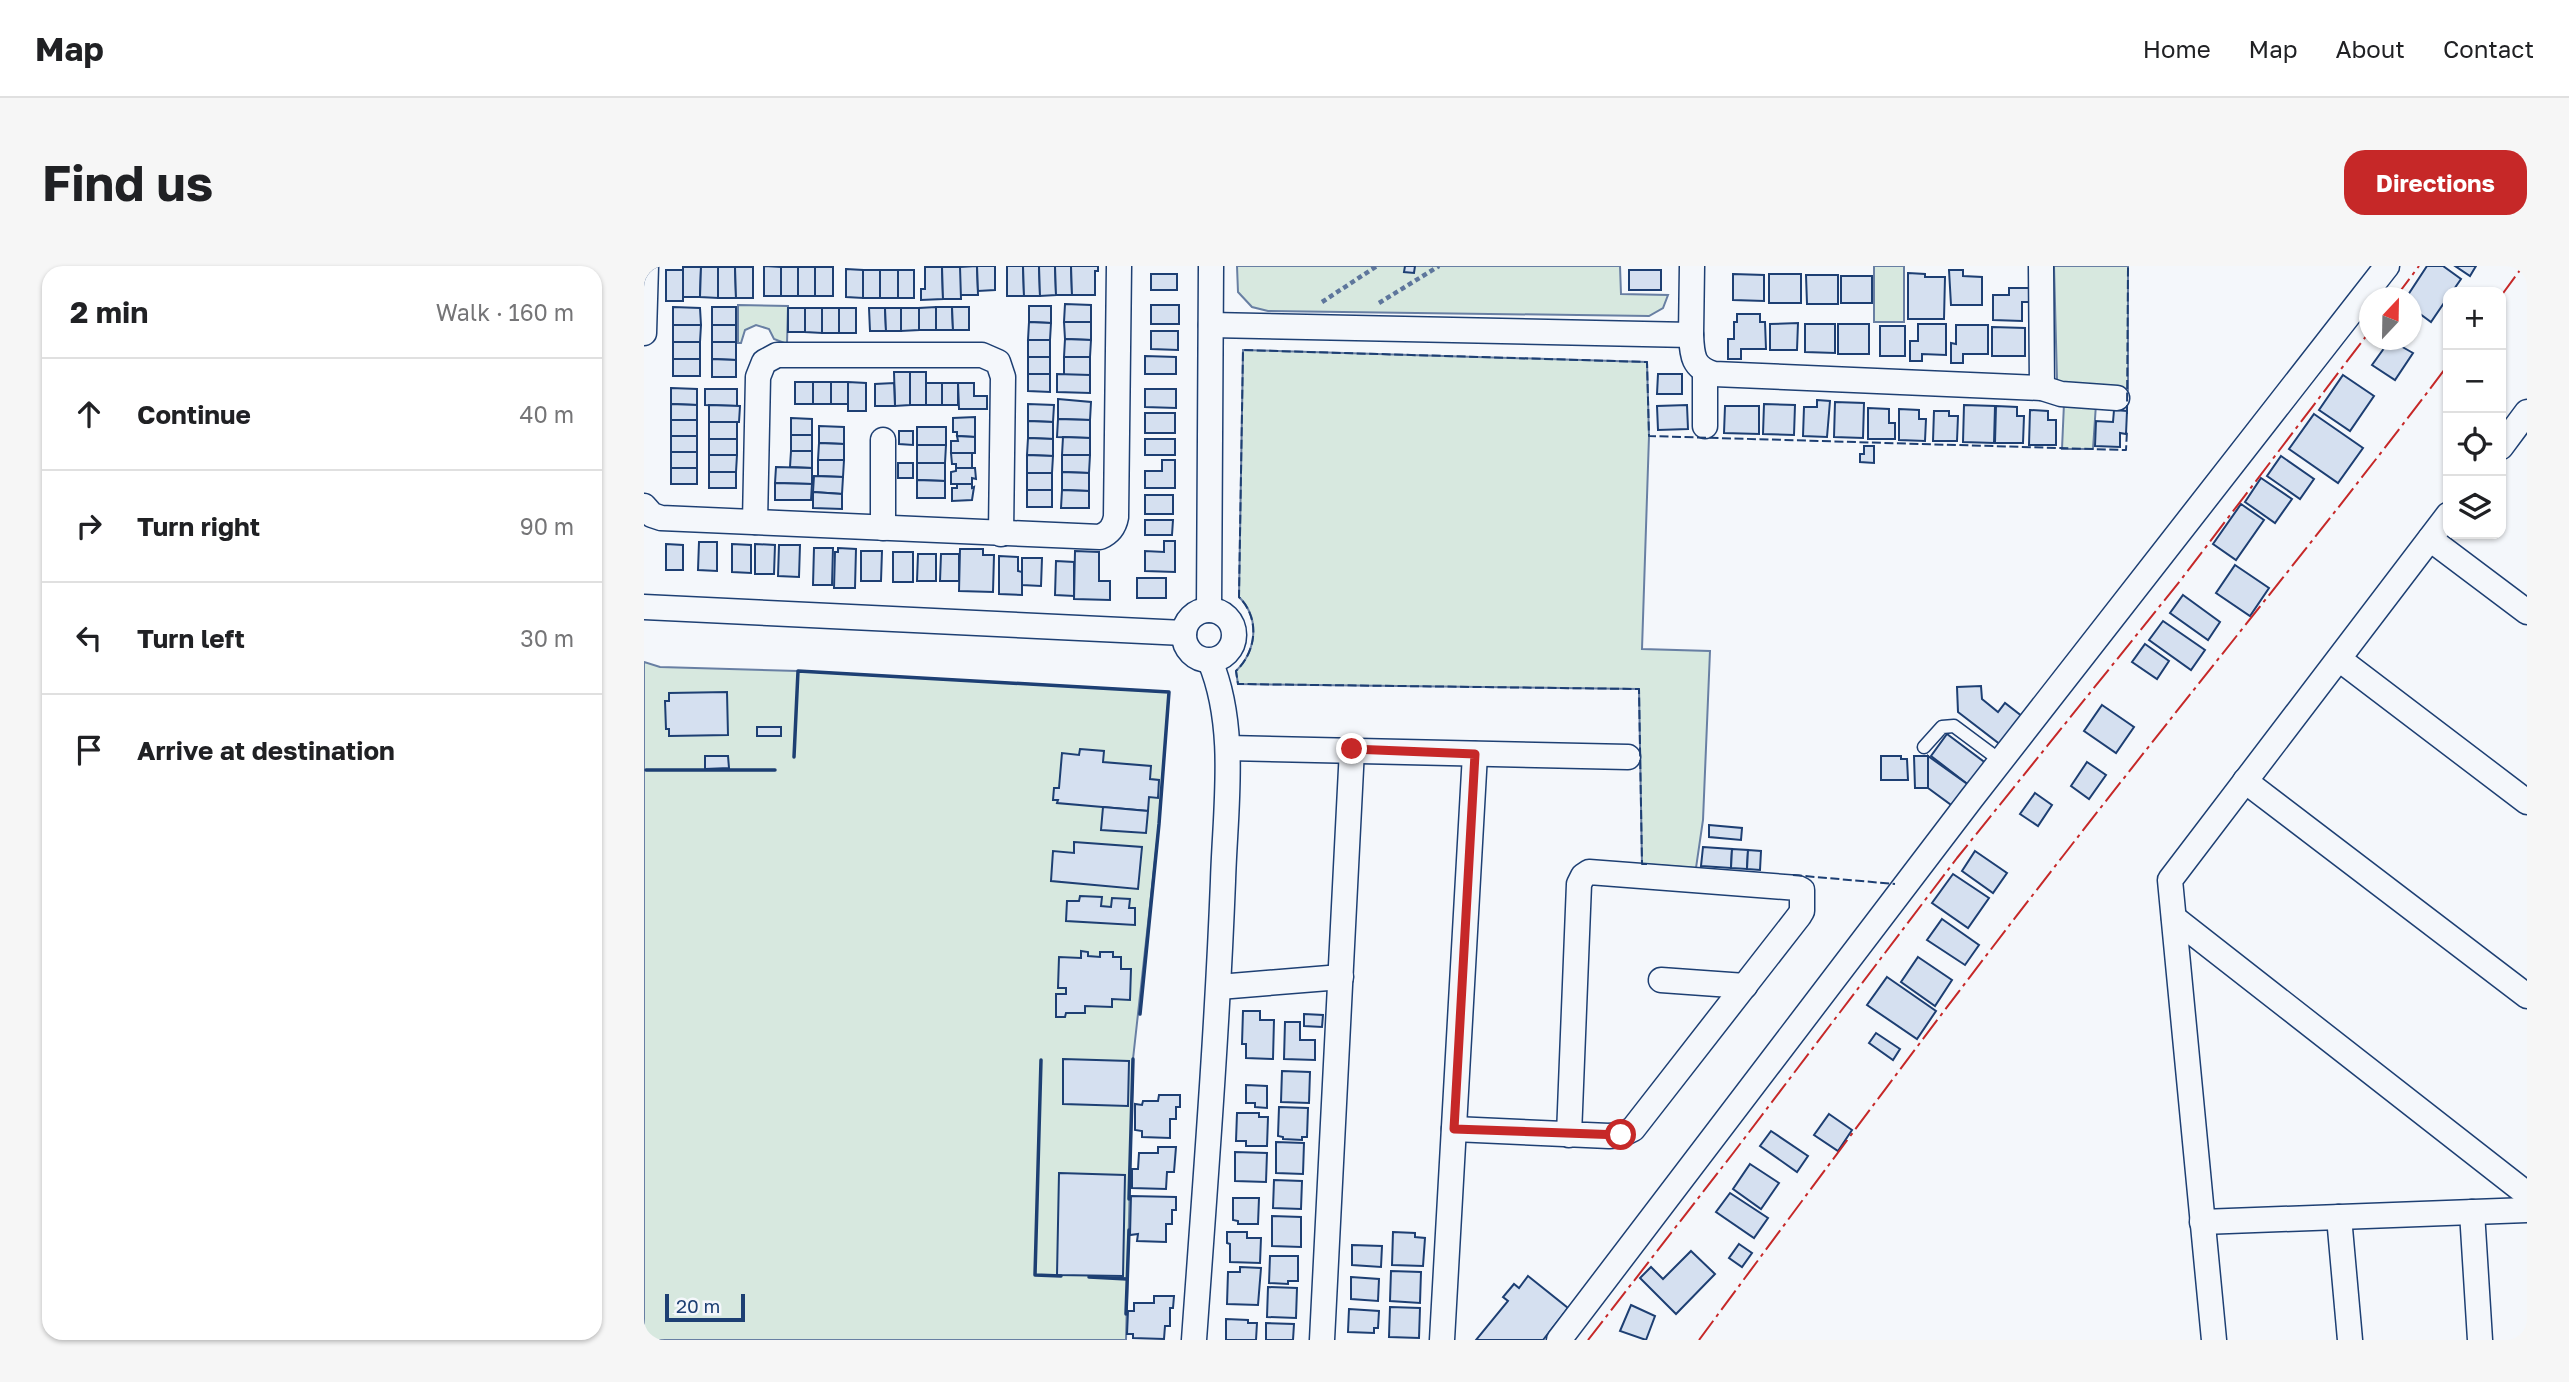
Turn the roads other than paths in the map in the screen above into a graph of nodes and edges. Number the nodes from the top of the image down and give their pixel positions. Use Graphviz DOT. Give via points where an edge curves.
graph roads {
  1 [pos="646,266"];
  2 [pos="1119,266"];
  3 [pos="1211,266"];
  4 [pos="1692,266"];
  5 [pos="2041,266"];
  6 [pos="2387,266"];
  7 [pos="1212,325"];
  8 [pos="644,333"];
  9 [pos="1691,335"];
  10 [pos="1705,371"];
  11 [pos="2042,388"];
  12 [pos="2118,398"];
  13 [pos="2527,412"];
  14 [pos="1705,426"];
  15 [pos="883,440"];
  16 [pos="2506,440"];
  17 [pos="644,506"];
  18 [pos="755,522"];
  19 [pos="2443,522"];
  20 [pos="883,528"];
  21 [pos="1001,534"];
  22 [pos="2430,539"];
  23 [pos="644,607"];
  24 [pos="1209,610"];
  25 [pos="2527,612"];
  26 [pos="1184,633"];
  27 [pos="2339,659"];
  28 [pos="1210,660"];
  29 [pos="1924,747"];
  30 [pos="1228,748"];
  31 [pos="1352,749"];
  32 [pos="1475,754"];
  33 [pos="1628,757"];
  34 [pos="2001,761"];
  35 [pos="2245,781"];
  36 [pos="2527,802"];
  37 [pos="2174,918"];
  38 [pos="1341,976"];
  39 [pos="1661,980"];
  40 [pos="1745,986"];
  41 [pos="1219,987"];
  42 [pos="2527,996"];
  43 [pos="1454,1129"];
  44 [pos="1569,1135"];
  45 [pos="2527,1194"];
  46 [pos="2527,1210"];
  47 [pos="2472,1212"];
  48 [pos="2339,1217"];
  49 [pos="2202,1222"];
  50 [pos="1194,1340"];
  51 [pos="1322,1340"];
  52 [pos="1443,1340"];
  53 [pos="1559,1340"];
  54 [pos="2214,1340"];
  55 [pos="2350,1340"];
  56 [pos="2480,1340"];
  1 -- 8 [label="street"];
  2 -- 21 [label="street" via="1115,524 1100,537"];
  3 -- 7 [label="street"];
  4 -- 9 [label="street"];
  5 -- 11 [label="street"];
  6 -- 34 [label="street"];
  7 -- 9 [label="street"];
  7 -- 24 [label="street"];
  9 -- 10 [label="street" via="1693,359"];
  10 -- 11 [label="street"];
  10 -- 14 [label="street"];
  11 -- 12 [label="street"];
  13 -- 16 [label="street"];
  15 -- 20 [label="street"];
  17 -- 18 [label="street" via="661,518"];
  18 -- 20 [label="street"];
  18 -- 21 [label="street" via="758,377 764,362 778,355 982,355 998,362 1003,377"];
  19 -- 22 [label="street"];
  20 -- 21 [label="street"];
  22 -- 25 [label="street"];
  22 -- 27 [label="street"];
  23 -- 26 [label="street"];
  24 -- 26 [label="street" via="1192,617"];
  24 -- 28 [label="street" via="1227,618 1234,637 1225,654"];
  26 -- 28 [label="street" via="1189,652"];
  27 -- 35 [label="street"];
  27 -- 36 [label="street"];
  28 -- 30 [label="street"];
  29 -- 34 [label="lane" via="1942,727 1954,726"];
  30 -- 31 [label="street"];
  30 -- 41 [label="street"];
  31 -- 32 [label="street"];
  31 -- 38 [label="street"];
  32 -- 33 [label="street"];
  32 -- 43 [label="street"];
  34 -- 53 [label="street"];
  35 -- 37 [label="street" via="2170,880"];
  35 -- 42 [label="street"];
  37 -- 45 [label="street"];
  37 -- 49 [label="street"];
  38 -- 41 [label="street"];
  38 -- 51 [label="street"];
  39 -- 40 [label="street"];
  40 -- 44 [label="street" via="1633,1129 1621,1135"];
  40 -- 44 [label="street" via="1802,911 1800,888 1581,868"];
  41 -- 50 [label="street"];
  43 -- 44 [label="street"];
  43 -- 52 [label="street"];
  46 -- 47 [label="street"];
  47 -- 48 [label="street"];
  47 -- 56 [label="street"];
  48 -- 49 [label="street"];
  48 -- 55 [label="street"];
  49 -- 54 [label="street"];
}
